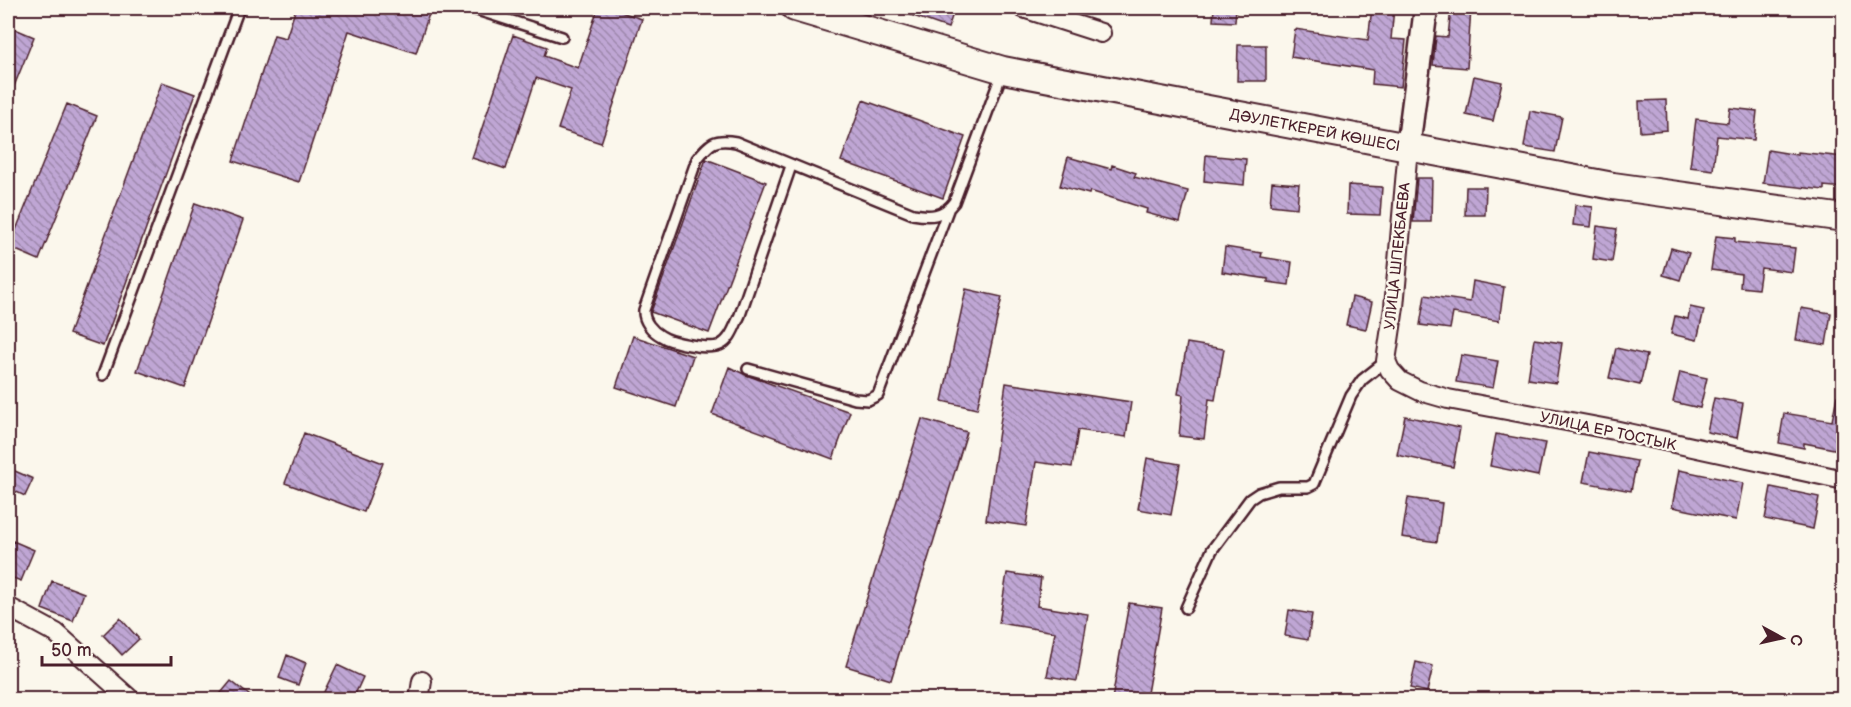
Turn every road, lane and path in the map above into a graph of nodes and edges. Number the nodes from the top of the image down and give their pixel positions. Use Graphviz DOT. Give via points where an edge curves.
graph roads {
  1 [pos="239,8"];
  2 [pos="471,8"];
  3 [pos="795,8"];
  4 [pos="1023,8"];
  5 [pos="1426,8"];
  6 [pos="1101,33"];
  7 [pos="562,37"];
  8 [pos="1003,70"];
  9 [pos="1408,148"];
  10 [pos="791,166"];
  11 [pos="948,210"];
  12 [pos="1844,218"];
  13 [pos="1386,361"];
  14 [pos="748,369"];
  15 [pos="103,375"];
  16 [pos="1844,480"];
  17 [pos="8,607"];
  18 [pos="1186,608"];
  19 [pos="422,681"];
  20 [pos="131,699"];
  21 [pos="419,699"];
  1 -- 15 [label="lane"];
  2 -- 7 [label="lane"];
  3 -- 8 [label="main road, ДӘУЛЕТКЕРЕЙ КӨШЕСІ"];
  4 -- 6 [label="street"];
  5 -- 9 [label="street, УЛИЦА ШПЕКБАЕВА"];
  8 -- 9 [label="main road, ДӘУЛЕТКЕРЕЙ КӨШЕСІ"];
  8 -- 11 [label="lane" via="960,188"];
  9 -- 12 [label="main road, ДӘУЛЕТКЕРЕЙ КӨШЕСІ" via="1613,186"];
  9 -- 13 [label="street, УЛИЦА ШПЕКБАЕВА"];
  10 -- 10 [label="lane" via="736,142 722,140 707,147 697,159 644,310 649,326 660,336 706,348 720,345 729,337"];
  10 -- 11 [label="lane" via="913,214 929,217"];
  11 -- 14 [label="lane" via="878,395 868,400 855,399"];
  13 -- 16 [label="street, УЛИЦА ЕР ТОСТЫК" via="1400,381 1448,399"];
  13 -- 18 [label="lane" via="1362,380 1351,396 1314,484 1279,487 1250,499 1212,550"];
  17 -- 20 [label="street" via="56,633"];
  19 -- 21 [label="street"];
}
